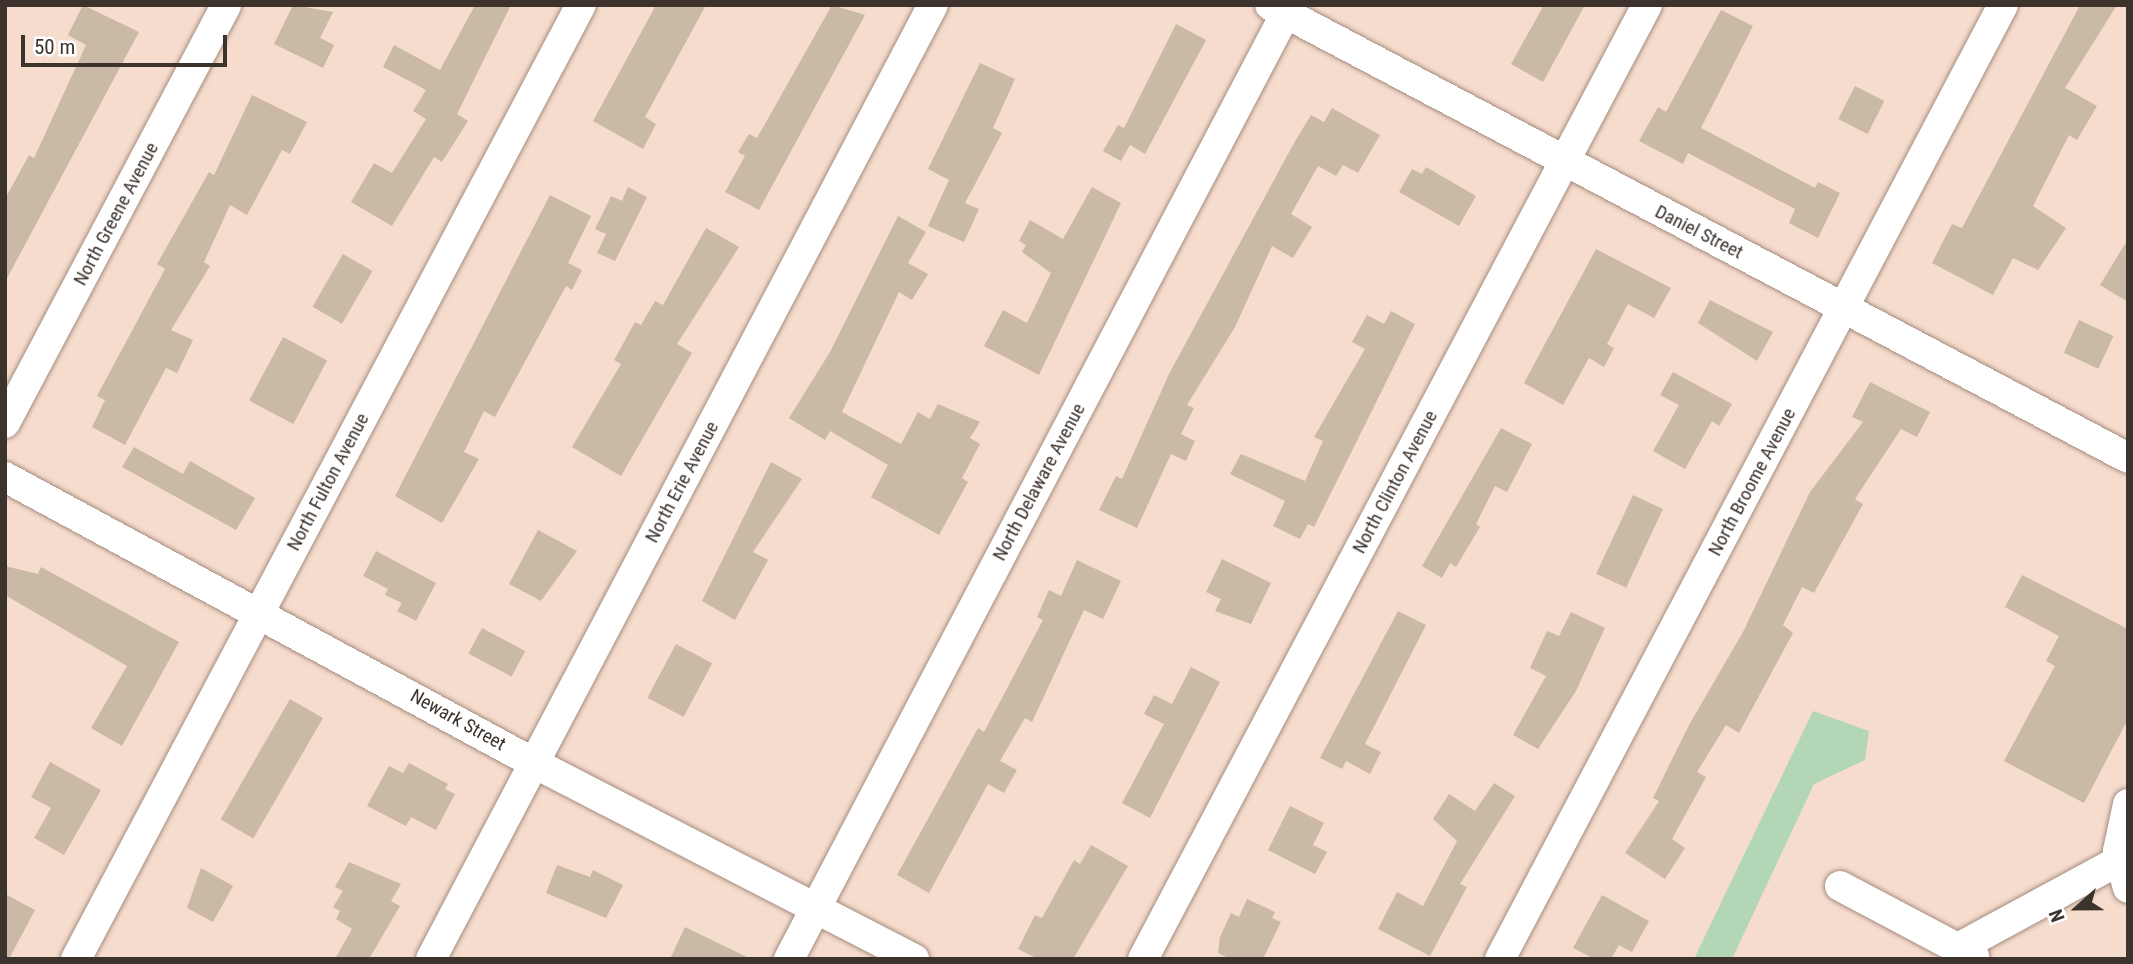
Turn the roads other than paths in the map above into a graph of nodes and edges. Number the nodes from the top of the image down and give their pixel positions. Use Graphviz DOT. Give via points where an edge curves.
graph roads {
  1 [pos="226,5"];
  2 [pos="581,5"];
  3 [pos="933,5"];
  4 [pos="1647,5"];
  5 [pos="2003,5"];
  6 [pos="1282,8"];
  7 [pos="1564,163"];
  8 [pos="1845,306"];
  9 [pos="5,423"];
  10 [pos="2126,454"];
  11 [pos="5,477"];
  12 [pos="260,610"];
  13 [pos="534,763"];
  14 [pos="2128,804"];
  15 [pos="2124,874"];
  16 [pos="1840,886"];
  17 [pos="816,907"];
  18 [pos="1969,953"];
  19 [pos="76,959"];
  20 [pos="431,959"];
  21 [pos="789,959"];
  22 [pos="914,959"];
  23 [pos="1143,959"];
  24 [pos="1500,959"];
  1 -- 9 [label="street, North Greene Avenue"];
  2 -- 12 [label="street, North Fulton Avenue"];
  3 -- 13 [label="street, North Erie Avenue"];
  4 -- 7 [label="street, North Clinton Avenue"];
  5 -- 8 [label="street, North Broome Avenue"];
  6 -- 7 [label="street, Daniel Street"];
  6 -- 17 [label="street, North Delaware Avenue"];
  7 -- 8 [label="street, Daniel Street"];
  7 -- 23 [label="street, North Clinton Avenue"];
  8 -- 10 [label="street, Daniel Street"];
  8 -- 24 [label="street, North Broome Avenue"];
  11 -- 12 [label="street, Newark Street"];
  12 -- 13 [label="street, Newark Street"];
  12 -- 19 [label="street, North Fulton Avenue"];
  13 -- 17 [label="street, Newark Street"];
  13 -- 20 [label="street, North Erie Avenue"];
  14 -- 15 [label="street"];
  15 -- 18 [label="street"];
  16 -- 18 [label="street"];
  17 -- 21 [label="street, North Delaware Avenue"];
  17 -- 22 [label="street, Newark Street"];
}
